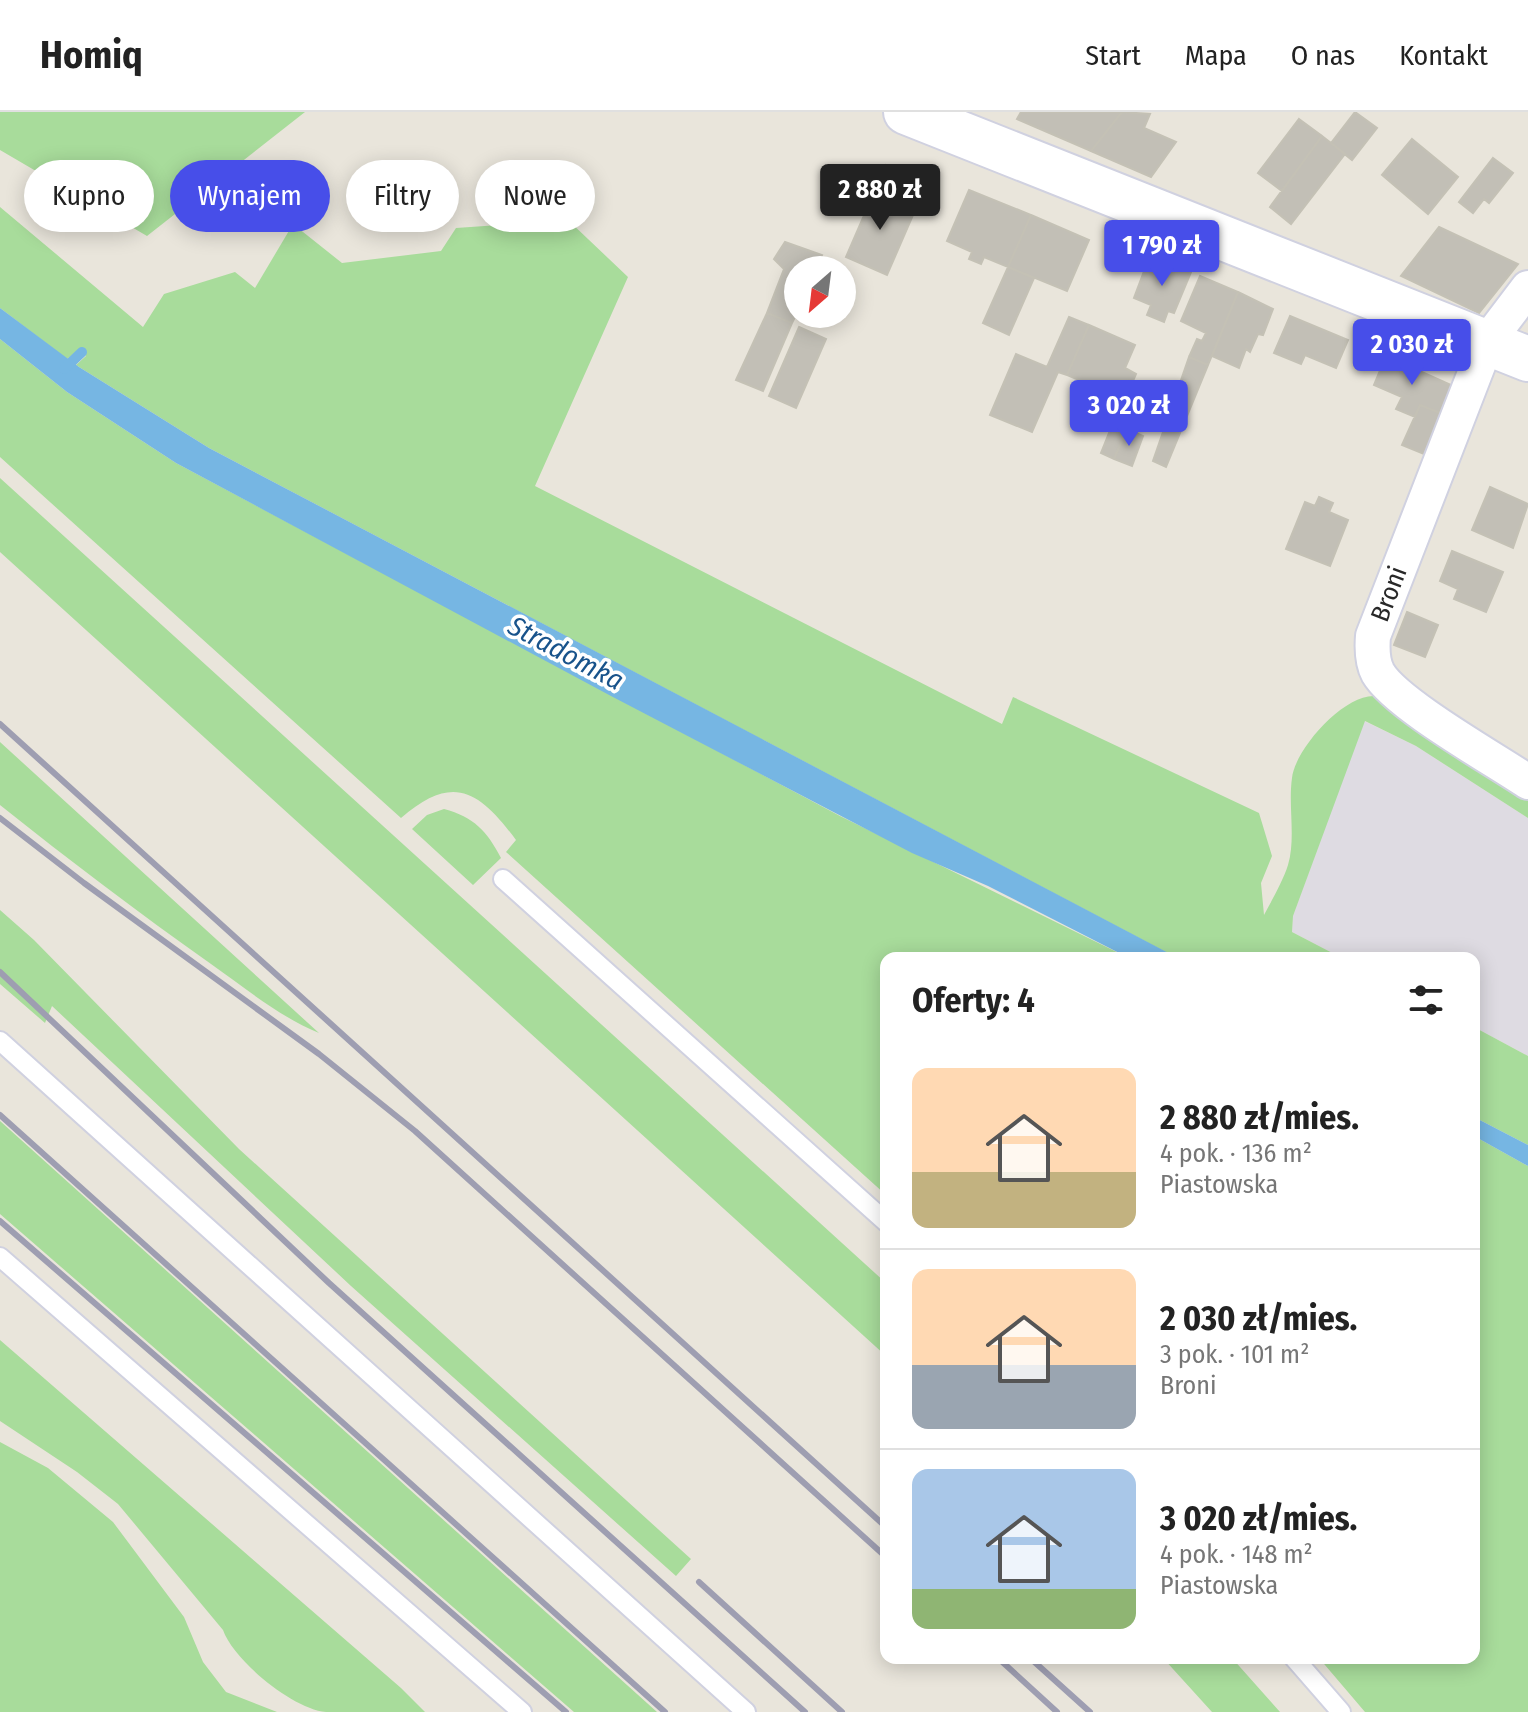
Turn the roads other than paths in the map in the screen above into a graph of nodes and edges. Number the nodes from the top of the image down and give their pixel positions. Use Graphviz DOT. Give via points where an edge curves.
graph roads {
  1 [pos="906,112"];
  2 [pos="1528,288"];
  3 [pos="1487,342"];
  4 [pos="1528,359"];
  5 [pos="1528,782"];
  6 [pos="503,879"];
  7 [pos="0,1041"];
  8 [pos="880,1217"];
  9 [pos="0,1257"];
  10 [pos="1299,1664"];
  11 [pos="522,1712"];
  12 [pos="746,1712"];
  13 [pos="1341,1712"];
  1 -- 3 [label="street"];
  2 -- 3 [label="street"];
  3 -- 4 [label="street"];
  3 -- 5 [label="street, Broni" via="1373,636 1372,653 1378,672 1397,695"];
  6 -- 8 [label="lane"];
  7 -- 12 [label="lane"];
  9 -- 11 [label="lane"];
  10 -- 13 [label="lane"];
}
